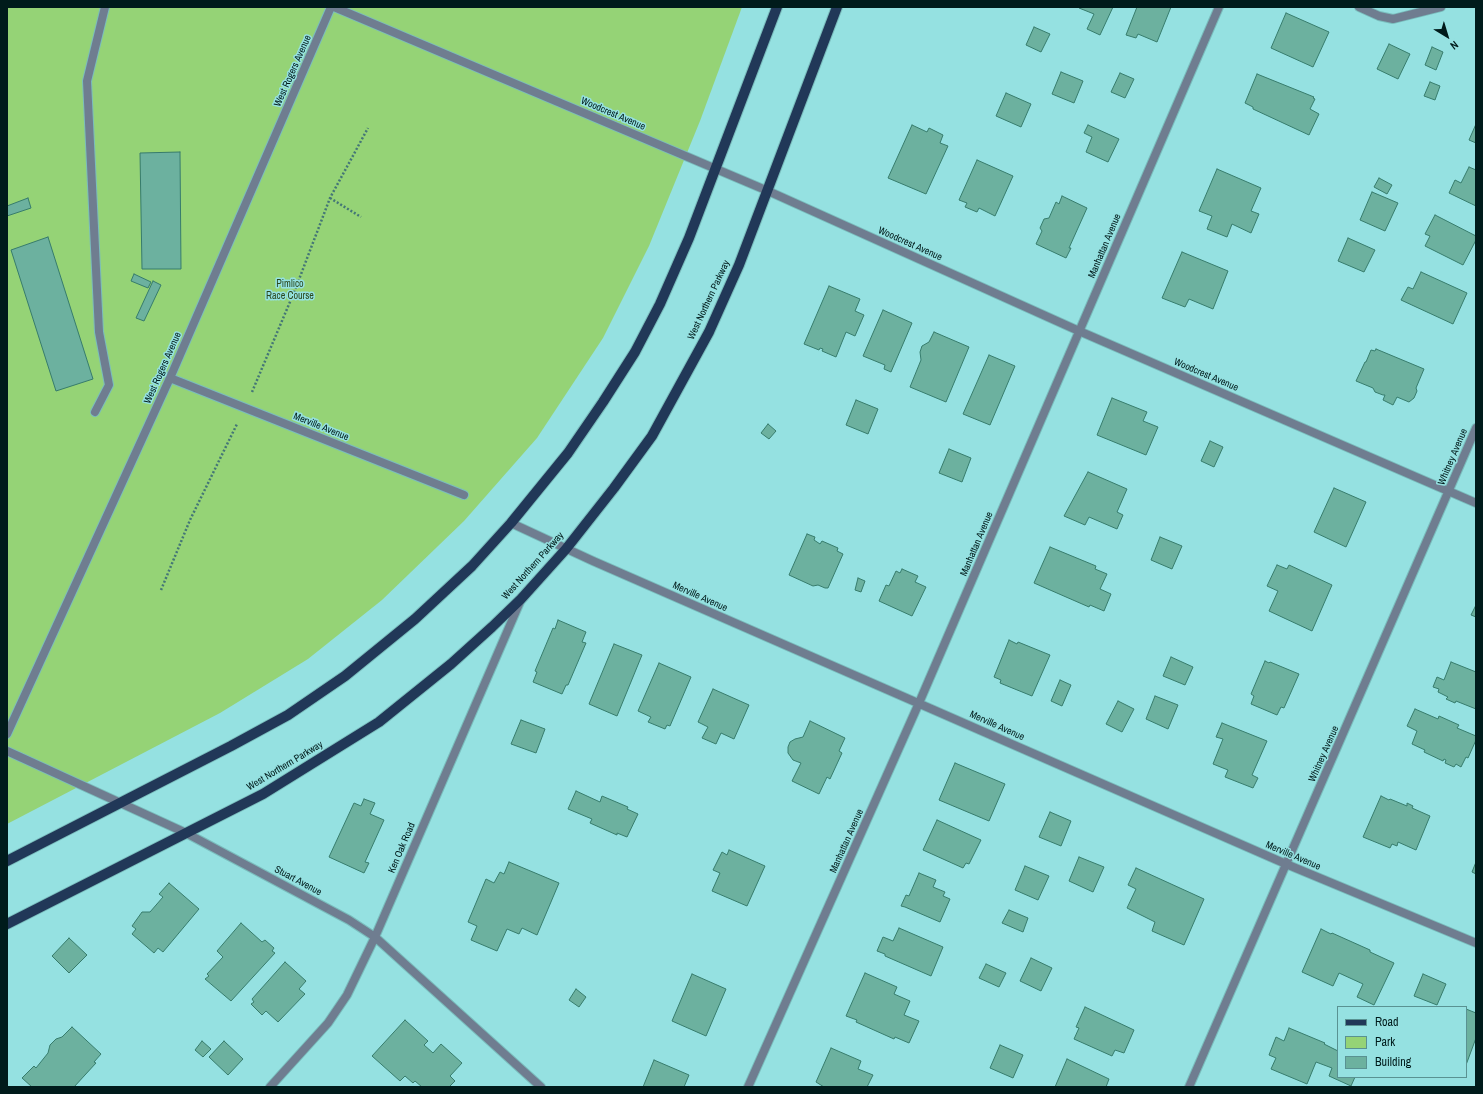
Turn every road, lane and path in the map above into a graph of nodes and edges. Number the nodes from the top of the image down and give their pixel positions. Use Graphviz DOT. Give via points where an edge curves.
graph roads {
  1 [pos="105,7"];
  2 [pos="333,7"];
  3 [pos="776,7"];
  4 [pos="837,7"];
  5 [pos="1219,7"];
  6 [pos="1359,7"];
  7 [pos="1441,7"];
  8 [pos="368,128"];
  9 [pos="716,169"];
  10 [pos="768,191"];
  11 [pos="330,198"];
  12 [pos="361,216"];
  13 [pos="1079,331"];
  14 [pos="170,378"];
  15 [pos="245,407"];
  16 [pos="95,412"];
  17 [pos="1476,428"];
  18 [pos="1449,491"];
  19 [pos="464,495"];
  20 [pos="1476,503"];
  21 [pos="511,523"];
  22 [pos="566,549"];
  23 [pos="161,590"];
  24 [pos="521,599"];
  25 [pos="919,703"];
  26 [pos="7,734"];
  27 [pos="7,751"];
  28 [pos="120,803"];
  29 [pos="186,833"];
  30 [pos="7,861"];
  31 [pos="1286,864"];
  32 [pos="7,924"];
  33 [pos="375,936"];
  34 [pos="1476,944"];
  35 [pos="270,1087"];
  36 [pos="541,1087"];
  37 [pos="748,1087"];
  38 [pos="1189,1087"];
  1 -- 16 [label="street" via="87,81 99,332 109,386"];
  2 -- 9 [label="street, Woodcrest Avenue"];
  2 -- 14 [label="street, West Rogers Avenue"];
  3 -- 9 [label="main road"];
  4 -- 10 [label="main road, West Northern Parkway"];
  5 -- 13 [label="street, Manhattan Avenue"];
  6 -- 7 [label="street" via="1393,19"];
  8 -- 11 [label="path"];
  9 -- 10 [label="street, Woodcrest Avenue"];
  9 -- 21 [label="main road" via="660,304 635,352 568,453"];
  10 -- 13 [label="street, Woodcrest Avenue"];
  10 -- 22 [label="main road, West Northern Parkway" via="739,265 684,380 652,436"];
  11 -- 12 [label="path"];
  11 -- 15 [label="path" via="295,290"];
  13 -- 18 [label="street, Woodcrest Avenue"];
  13 -- 25 [label="street, Manhattan Avenue"];
  14 -- 15 [label="street, Merville Avenue"];
  14 -- 26 [label="street, West Rogers Avenue"];
  15 -- 19 [label="street, Merville Avenue"];
  15 -- 23 [label="path" via="190,520"];
  17 -- 18 [label="street, Whitney Avenue"];
  18 -- 20 [label="street, Woodcrest Avenue"];
  18 -- 31 [label="street, Whitney Avenue"];
  21 -- 22 [label="street, Merville Avenue"];
  21 -- 28 [label="main road" via="472,566 415,619 345,676 288,715"];
  22 -- 24 [label="main road, West Northern Parkway"];
  22 -- 25 [label="street, Merville Avenue"];
  24 -- 29 [label="main road, West Northern Parkway" via="451,664 379,722 263,794"];
  24 -- 33 [label="street, Ken Oak Road"];
  25 -- 31 [label="street, Merville Avenue"];
  25 -- 37 [label="street, Manhattan Avenue"];
  27 -- 28 [label="street, Stuart Avenue"];
  28 -- 29 [label="street, Stuart Avenue"];
  28 -- 30 [label="main road"];
  29 -- 32 [label="main road, West Northern Parkway"];
  29 -- 33 [label="street, Stuart Avenue"];
  31 -- 34 [label="street, Merville Avenue"];
  31 -- 38 [label="street, Whitney Avenue"];
  33 -- 35 [label="street, Ken Oak Road" via="339,1008"];
  33 -- 36 [label="street, Stuart Avenue"];
}
